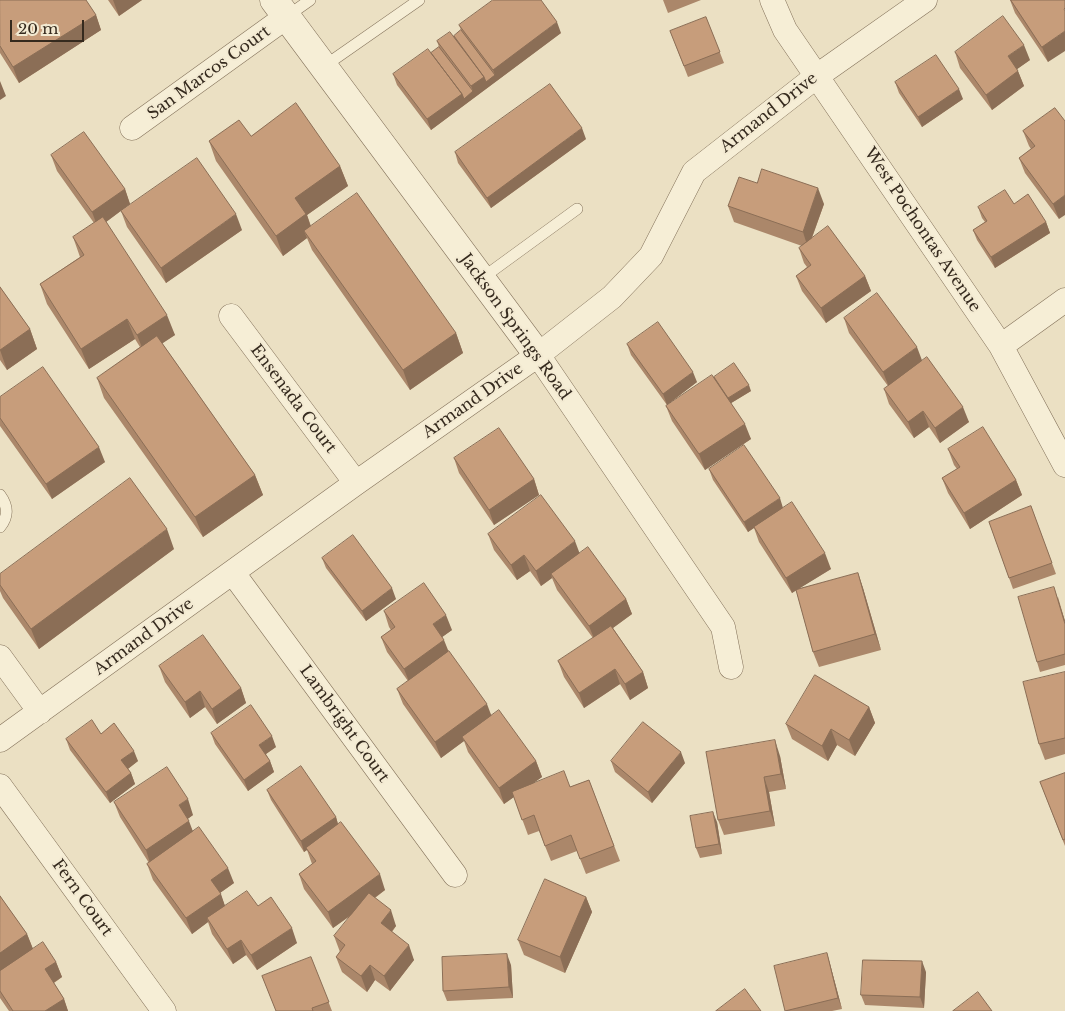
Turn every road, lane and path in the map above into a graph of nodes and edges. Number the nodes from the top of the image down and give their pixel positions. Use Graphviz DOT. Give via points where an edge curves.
graph roads {
  1 [pos="310,0"];
  2 [pos="419,0"];
  3 [pos="772,0"];
  4 [pos="925,0"];
  5 [pos="280,8"];
  6 [pos="323,67"];
  7 [pos="817,76"];
  8 [pos="132,128"];
  9 [pos="578,210"];
  10 [pos="481,279"];
  11 [pos="1065,300"];
  12 [pos="231,316"];
  13 [pos="1001,346"];
  14 [pos="538,355"];
  15 [pos="1065,465"];
  16 [pos="356,483"];
  17 [pos="0,495"];
  18 [pos="0,527"];
  19 [pos="234,573"];
  20 [pos="0,657"];
  21 [pos="731,667"];
  22 [pos="40,712"];
  23 [pos="0,740"];
  24 [pos="0,786"];
  25 [pos="455,875"];
  26 [pos="164,1011"];
  1 -- 5 [label="lane"];
  2 -- 6 [label="lane"];
  3 -- 7 [label="street, West Pochontas Avenue" via="785,30"];
  4 -- 7 [label="street, Armand Drive"];
  5 -- 6 [label="street, Jackson Springs Road"];
  5 -- 8 [label="street, San Marcos Court"];
  6 -- 10 [label="street, Jackson Springs Road"];
  7 -- 13 [label="street, West Pochontas Avenue"];
  7 -- 14 [label="street, Armand Drive" via="694,172 650,256 612,297"];
  9 -- 10 [label="lane"];
  10 -- 14 [label="street, Jackson Springs Road"];
  11 -- 13 [label="street"];
  12 -- 16 [label="street, Ensenada Court"];
  13 -- 15 [label="street, West Pochontas Avenue"];
  14 -- 16 [label="street, Armand Drive"];
  14 -- 21 [label="street, Jackson Springs Road" via="723,627"];
  16 -- 19 [label="street, Armand Drive"];
  17 -- 18 [label="lane" via="6,503 7,515"];
  19 -- 22 [label="street, Armand Drive"];
  19 -- 25 [label="street, Lambright Court"];
  20 -- 22 [label="street"];
  22 -- 23 [label="street, Armand Drive"];
  24 -- 26 [label="street, Fern Court"];
}
